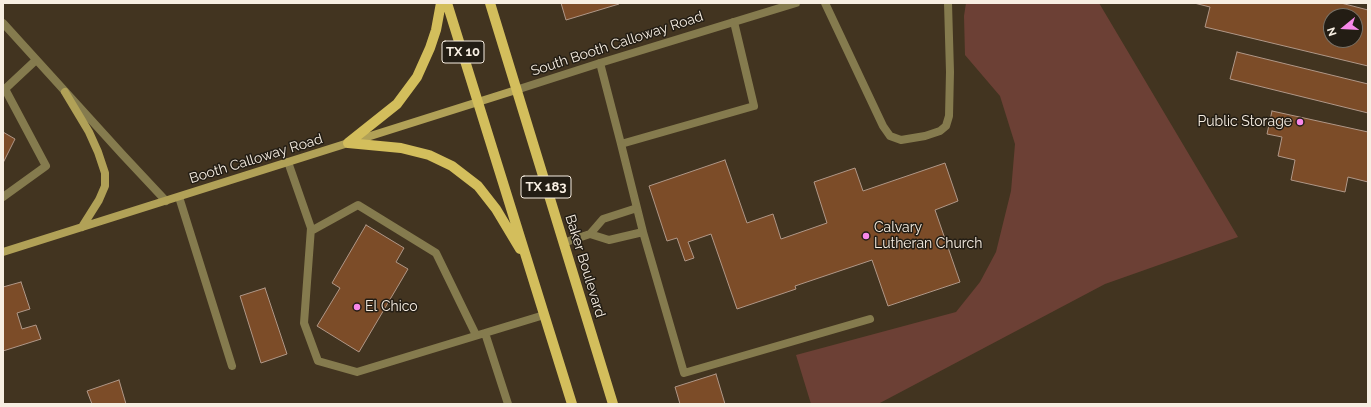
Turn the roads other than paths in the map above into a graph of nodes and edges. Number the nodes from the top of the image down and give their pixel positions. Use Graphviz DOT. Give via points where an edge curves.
graph roads {
  1 [pos="441,3"];
  2 [pos="447,3"];
  3 [pos="490,3"];
  4 [pos="796,3"];
  5 [pos="825,3"];
  6 [pos="948,3"];
  7 [pos="734,22"];
  8 [pos="3,24"];
  9 [pos="36,60"];
  10 [pos="600,63"];
  11 [pos="4,90"];
  12 [pos="516,90"];
  13 [pos="65,92"];
  14 [pos="479,102"];
  15 [pos="348,143"];
  16 [pos="621,144"];
  17 [pos="288,162"];
  18 [pos="179,196"];
  19 [pos="3,197"];
  20 [pos="166,200"];
  21 [pos="637,208"];
  22 [pos="82,227"];
  23 [pos="311,231"];
  24 [pos="643,232"];
  25 [pos="590,234"];
  26 [pos="564,243"];
  27 [pos="3,252"];
  28 [pos="528,263"];
  29 [pos="544,315"];
  30 [pos="870,319"];
  31 [pos="485,333"];
  32 [pos="476,335"];
  33 [pos="232,366"];
  34 [pos="508,404"];
  35 [pos="572,404"];
  36 [pos="613,404"];
  1 -- 15 [label="main road" via="436,30 417,77 397,104"];
  2 -- 14 [label="main road, TX 10"];
  3 -- 12 [label="main road, TX 183"];
  4 -- 7 [label="street, South Booth Calloway Road"];
  5 -- 6 [label="street" via="883,126 890,136 901,140 924,136 940,131 946,126 949,116 950,79"];
  7 -- 10 [label="street, South Booth Calloway Road"];
  7 -- 16 [label="street" via="754,106"];
  8 -- 9 [label="street"];
  9 -- 11 [label="street"];
  9 -- 13 [label="street"];
  10 -- 12 [label="street, South Booth Calloway Road"];
  10 -- 16 [label="street"];
  11 -- 19 [label="street" via="46,166"];
  12 -- 14 [label="street, Booth Calloway Road"];
  12 -- 26 [label="main road, Baker Boulevard / TX 183"];
  13 -- 20 [label="street"];
  13 -- 22 [label="street" via="89,132 105,173 105,186"];
  14 -- 15 [label="street, Booth Calloway Road"];
  14 -- 28 [label="main road, TX 10"];
  15 -- 17 [label="street, Booth Calloway Road"];
  15 -- 28 [label="main road" via="401,148 429,154 452,166 478,186 496,209"];
  16 -- 21 [label="street"];
  17 -- 18 [label="street, Booth Calloway Road"];
  17 -- 23 [label="street"];
  18 -- 20 [label="street, Booth Calloway Road"];
  18 -- 33 [label="street"];
  20 -- 22 [label="street, Booth Calloway Road"];
  21 -- 24 [label="street"];
  21 -- 25 [label="street" via="603,219"];
  22 -- 27 [label="street, Booth Calloway Road"];
  23 -- 32 [label="street" via="358,205 436,253"];
  23 -- 32 [label="street" via="304,323 318,361 357,372"];
  24 -- 25 [label="street" via="609,240"];
  24 -- 30 [label="street" via="684,373"];
  25 -- 26 [label="street"];
  26 -- 36 [label="main road, Baker Boulevard / TX 183"];
  28 -- 29 [label="main road"];
  29 -- 31 [label="street"];
  29 -- 35 [label="main road"];
  31 -- 32 [label="street"];
  31 -- 34 [label="street"];
}
